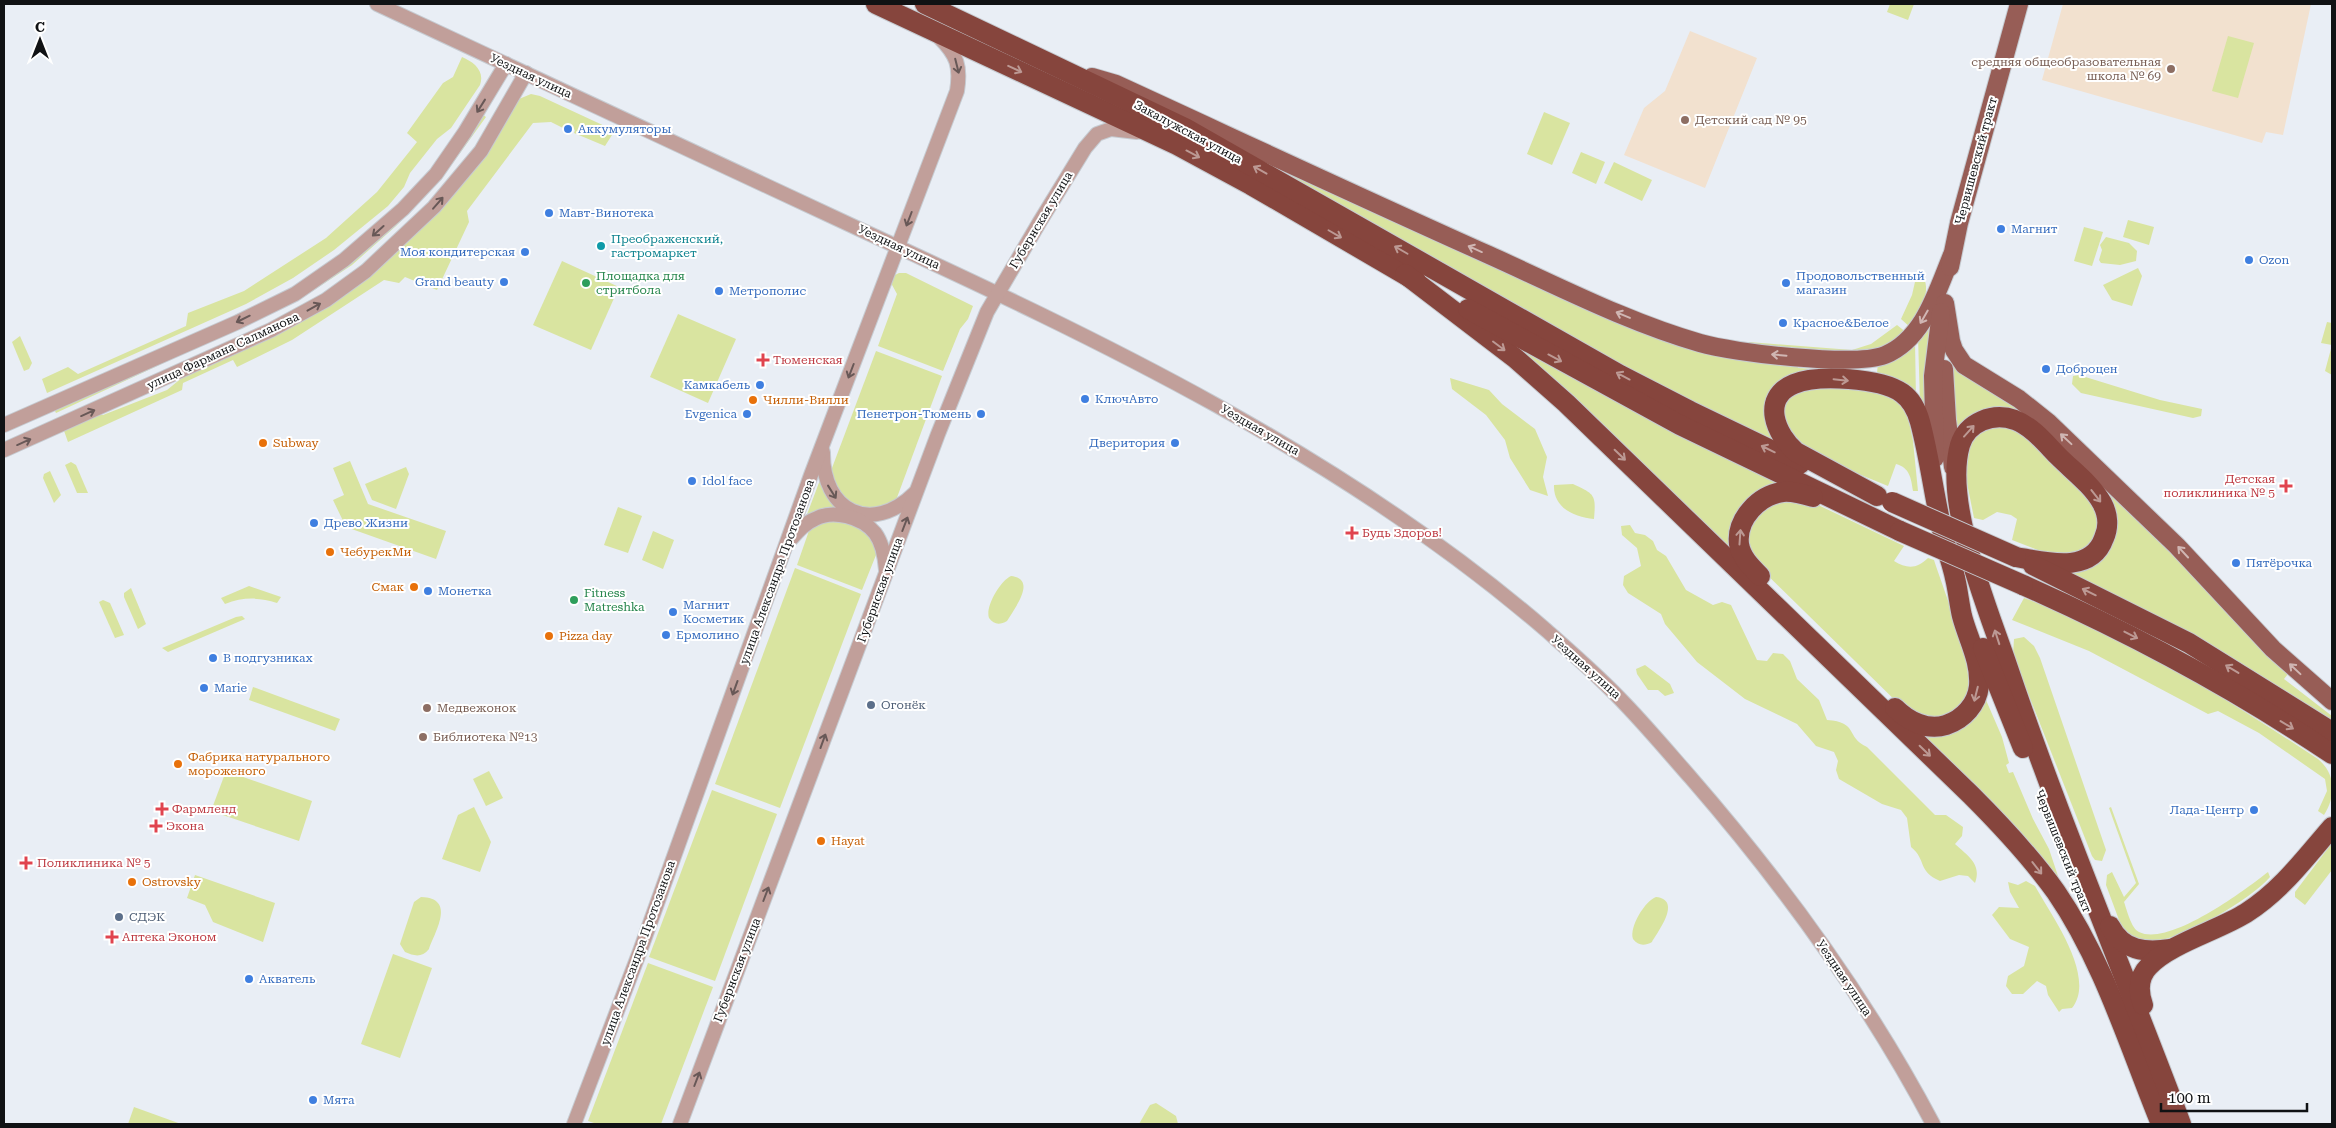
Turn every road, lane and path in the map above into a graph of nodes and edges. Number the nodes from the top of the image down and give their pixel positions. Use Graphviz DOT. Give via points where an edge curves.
graph roads {
  1 [pos="377,4"];
  2 [pos="876,4"];
  3 [pos="925,4"];
  4 [pos="2019,4"];
  5 [pos="929,28"];
  6 [pos="506,64"];
  7 [pos="1062,69"];
  8 [pos="526,73"];
  9 [pos="1158,136"];
  10 [pos="899,247"];
  11 [pos="1952,255"];
  12 [pos="1405,274"];
  13 [pos="998,293"];
  14 [pos="1945,297"];
  15 [pos="4,425"];
  16 [pos="823,446"];
  17 [pos="4,450"];
  18 [pos="917,491"];
  19 [pos="1957,494"];
  20 [pos="1885,499"];
  21 [pos="1937,502"];
  22 [pos="1866,515"];
  23 [pos="788,543"];
  24 [pos="2016,557"];
  25 [pos="886,576"];
  26 [pos="1955,578"];
  27 [pos="2332,701"];
  28 [pos="2332,732"];
  29 [pos="2306,736"];
  30 [pos="2332,754"];
  31 [pos="2332,762"];
  32 [pos="2329,828"];
  33 [pos="2094,898"];
  34 [pos="2174,948"];
  35 [pos="574,1124"];
  36 [pos="680,1124"];
  37 [pos="1933,1124"];
  38 [pos="2161,1124"];
  39 [pos="2168,1124"];
  40 [pos="2181,1124"];
  41 [pos="2189,1124"];
  1 -- 6 [label="street, Уездная улица"];
  2 -- 5 [label="highway"];
  3 -- 7 [label="highway, Закалужская улица"];
  4 -- 11 [label="main road, Червишевский тракт"];
  5 -- 9 [label="highway, one-way"];
  5 -- 10 [label="street, улица Александра Протозанова, one-way" via="950,48 957,62 957,91"];
  6 -- 8 [label="street, Уездная улица"];
  6 -- 15 [label="street, улица Фармана Салманова, one-way" via="436,174 403,209 344,260 295,294 238,322"];
  11 -- 7 [label="main road, one-way" via="1924,318 1903,344 1885,355 1852,360 1718,348 1624,316 1116,84"];
  20 -- 7 [label="highway, Закалужская улица, one-way" via="1805,466 1690,411 1537,329 1193,132"];
  8 -- 10 [label="street, Уездная улица"];
  17 -- 8 [label="street, улица Фармана Салманова, one-way" via="271,330 326,300 366,271 434,207 481,151"];
  9 -- 12 [label="highway, one-way" via="1251,185"];
  9 -- 13 [label="street, Губернская улица" via="1111,129 1097,134 1080,156"];
  10 -- 13 [label="street, Уездная улица"];
  10 -- 16 [label="street, улица Александра Протозанова, one-way"];
  11 -- 14 [label="main road, Червишевский тракт"];
  12 -- 22 [label="highway, one-way" via="1680,425"];
  12 -- 38 [label="highway, one-way" via="1515,358 1566,403 2007,833 2056,892 2082,938 2112,1001"];
  13 -- 18 [label="street, Губернская улица"];
  13 -- 37 [label="street, Уездная улица" via="1235,415 1330,471 1456,558 1544,629 1623,700 1766,868 1846,978"];
  14 -- 19 [label="main road, Червишевский тракт" via="1945,399"];
  14 -- 21 [label="main road, Червишевский тракт" via="1933,376"];
  27 -- 14 [label="main road, one-way" via="2273,649 2177,546 2048,422 2019,399 1964,365 1951,341"];
  16 -- 18 [label="street, one-way" via="826,482 836,499 850,511 885,514 902,506"];
  16 -- 23 [label="street, улица Александра Протозанова"];
  25 -- 18 [label="street, Губернская улица, one-way"];
  19 -- 24 [label="highway, Червишевский тракт, one-way" via="1957,467 1963,439 1977,423 2000,417 2017,421 2030,429 2098,497 2105,510 2107,526 2103,543 2092,556 2064,564"];
  33 -- 19 [label="highway, Червишевский тракт, one-way" via="2018,698 1982,591"];
  20 -- 21 [label="highway, one-way" via="1796,452 1782,438 1774,414 1778,400 1787,388 1805,381 1828,378 1883,386 1902,394 1912,403 1920,422"];
  20 -- 24 [label="highway, bridge"];
  21 -- 26 [label="highway"];
  26 -- 22 [label="highway, one-way" via="1962,616 1976,658 1979,687 1974,702 1964,715 1946,725 1929,726 1911,721 1897,710 1751,568 1741,550 1739,536 1748,514 1758,502 1775,494 1802,494"];
  22 -- 29 [label="highway, one-way, bridge" via="2133,636"];
  23 -- 25 [label="street" via="802,527 816,518 833,514 847,517 874,532 885,558"];
  23 -- 35 [label="street, улица Александра Протозанова, one-way"];
  28 -- 24 [label="highway, one-way" via="2189,643"];
  36 -- 25 [label="street, Губернская улица, one-way"];
  26 -- 39 [label="highway, Червишевский тракт"];
  29 -- 30 [label="highway"];
  29 -- 31 [label="highway"];
  32 -- 34 [label="highway" via="2289,878 2260,904 2227,924"];
  33 -- 34 [label="highway" via="2112,932 2124,944 2144,951"];
  33 -- 40 [label="highway, Червишевский тракт"];
  34 -- 41 [label="highway" via="2156,959 2145,971 2139,991"];
}
